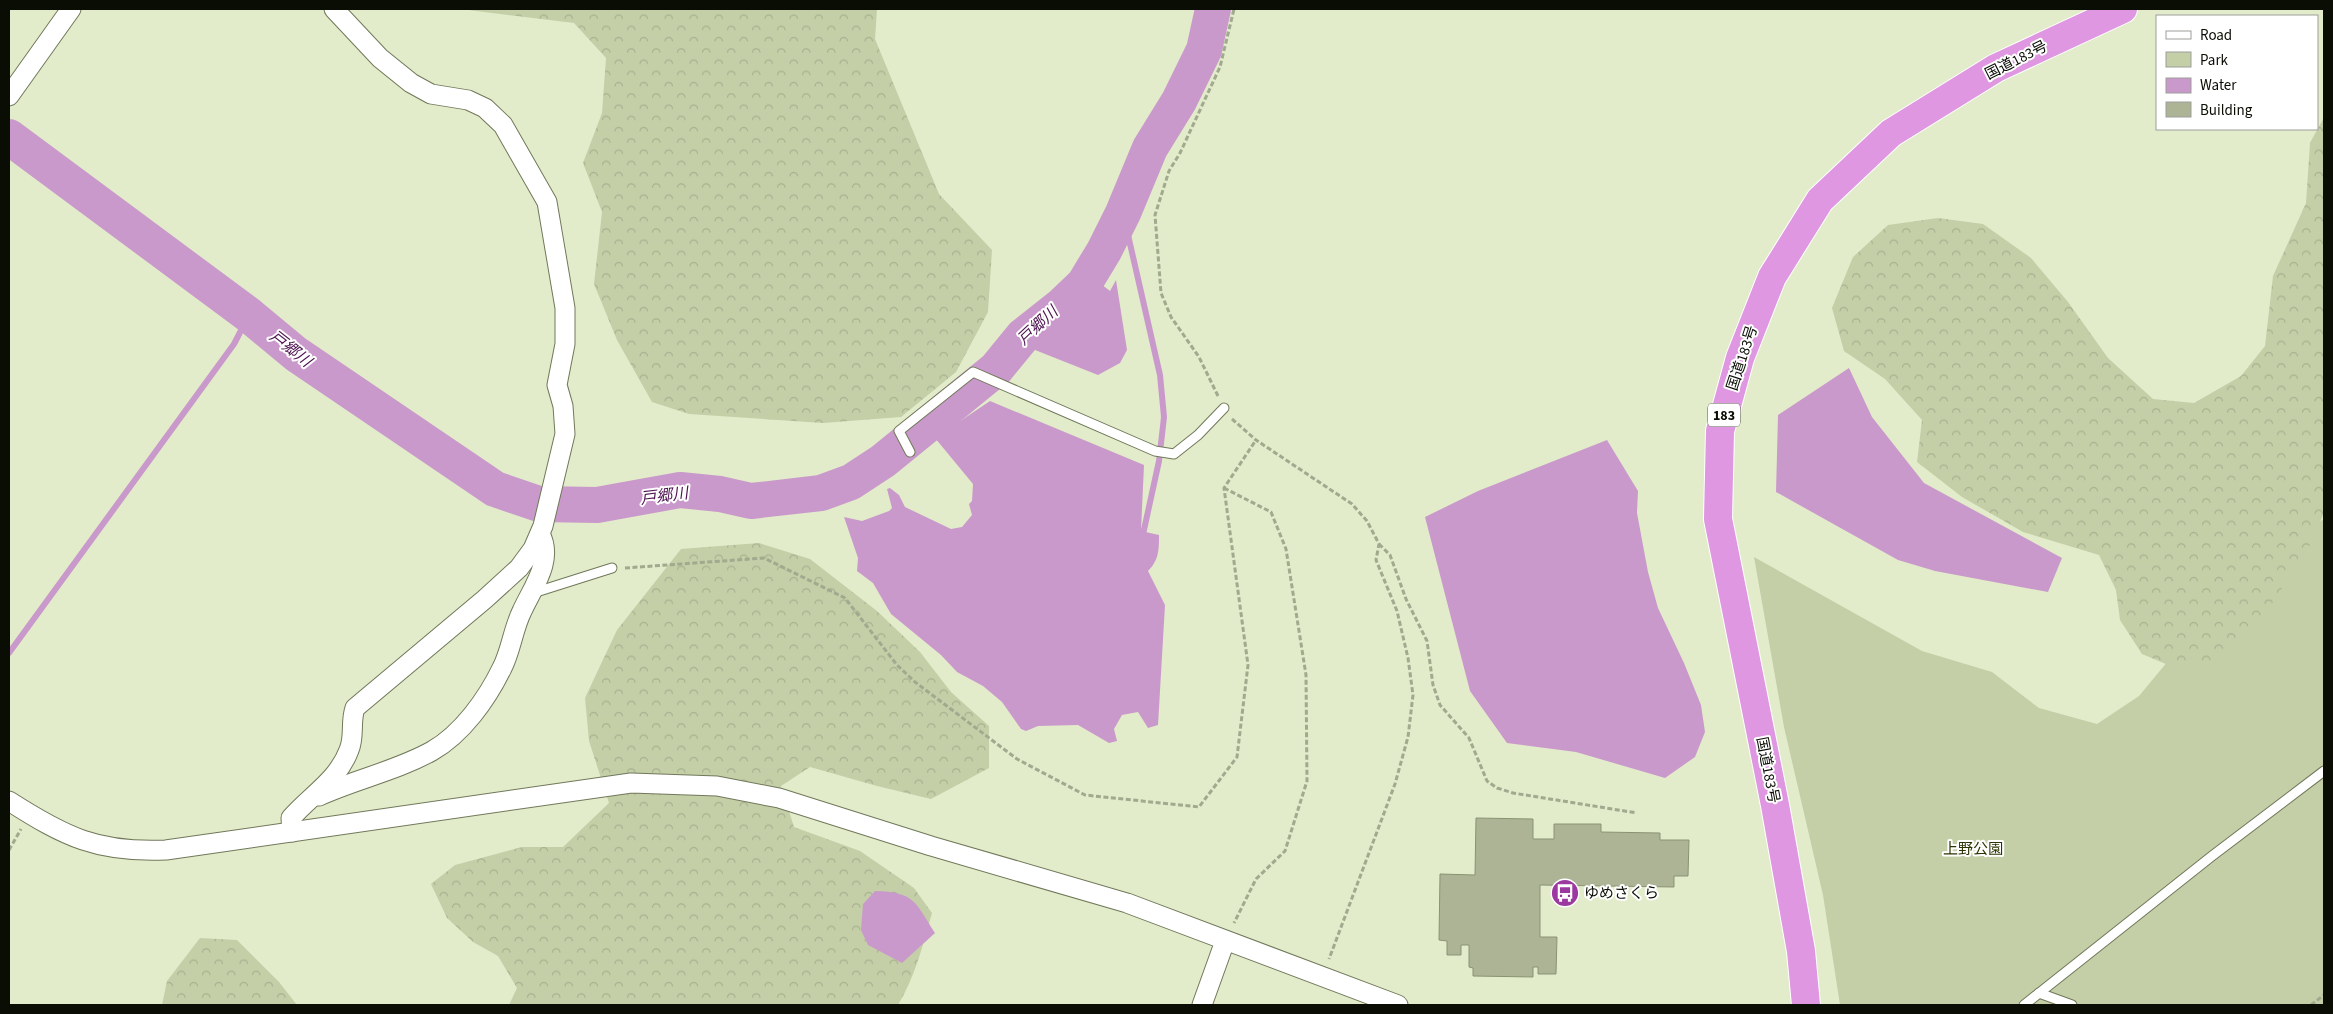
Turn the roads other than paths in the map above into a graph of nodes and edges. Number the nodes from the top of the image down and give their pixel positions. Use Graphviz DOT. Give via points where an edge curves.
graph roads {
  1 [pos="71,9"];
  2 [pos="334,9"];
  3 [pos="2123,9"];
  4 [pos="9,96"];
  5 [pos="1224,408"];
  6 [pos="910,452"];
  7 [pos="540,534"];
  8 [pos="612,568"];
  9 [pos="530,594"];
  10 [pos="2322,776"];
  11 [pos="311,800"];
  12 [pos="9,801"];
  13 [pos="292,832"];
  14 [pos="1225,941"];
  15 [pos="2039,993"];
  16 [pos="1202,1005"];
  17 [pos="1398,1005"];
  18 [pos="1806,1005"];
  19 [pos="2024,1005"];
  20 [pos="2072,1005"];
  1 -- 4 [label="street"];
  2 -- 7 [label="street" via="380,58 411,83 431,94 468,100 485,108 503,125 547,202 565,308 565,344 557,385 563,406 565,434"];
  3 -- 18 [label="highway, 国道183号 / 183" via="1996,68 1891,133 1820,200 1772,278 1740,358 1720,432 1718,518 1801,951"];
  5 -- 6 [label="lane" via="1198,434 1174,454 1169,454 1155,451 973,372 899,431"];
  7 -- 9 [label="street" via="546,544 546,554"];
  7 -- 11 [label="street" via="519,568 355,708 351,719 353,738 350,750 331,779"];
  8 -- 9 [label="lane"];
  9 -- 11 [label="street" via="512,633 503,666 476,709 456,731 433,750 402,765"];
  10 -- 15 [label="lane" via="2212,856"];
  11 -- 13 [label="street" via="291,818"];
  12 -- 13 [label="street" via="67,835 96,845 136,851 166,850"];
  13 -- 14 [label="street" via="631,783 717,786 780,798 1127,903"];
  14 -- 16 [label="street"];
  14 -- 17 [label="street"];
  15 -- 19 [label="lane"];
  15 -- 20 [label="lane"];
}
